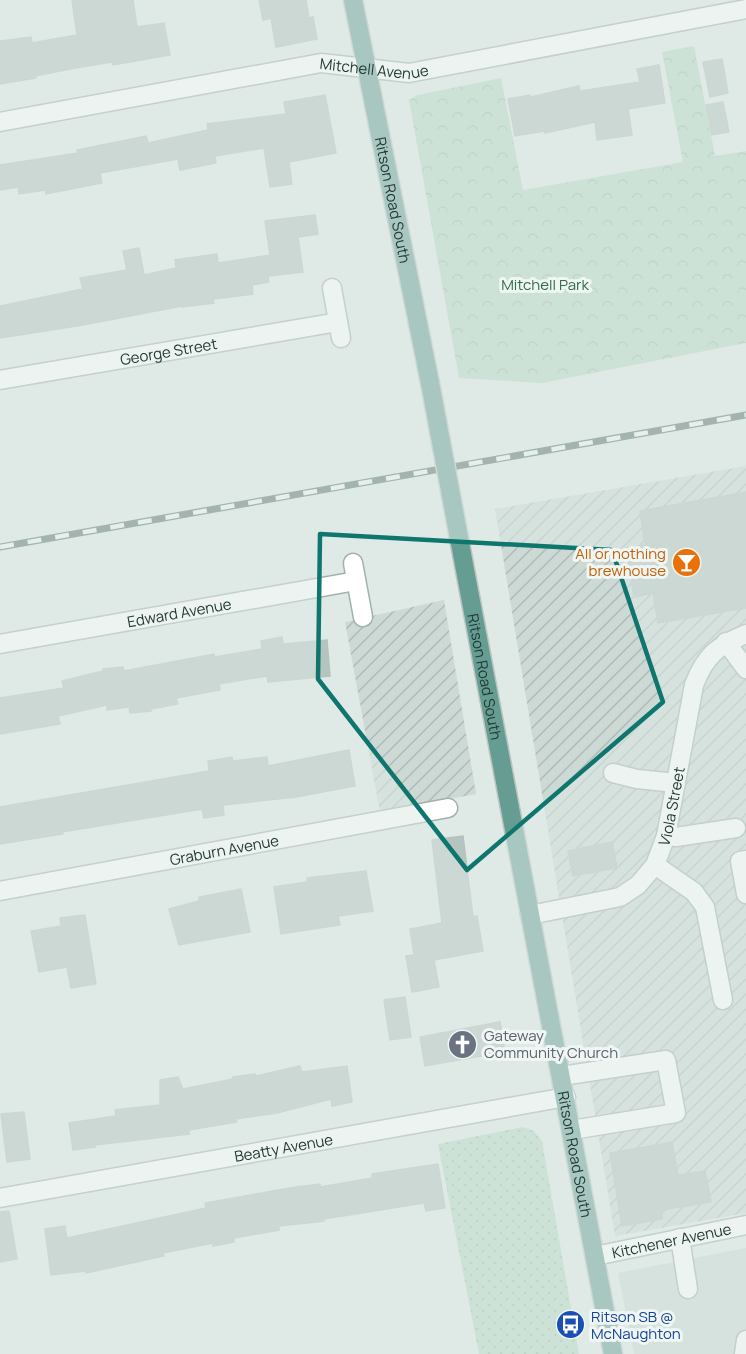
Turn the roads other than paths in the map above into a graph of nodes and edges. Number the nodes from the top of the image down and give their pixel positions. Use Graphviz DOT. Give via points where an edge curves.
graph roads {
  1 [pos="353,0"];
  2 [pos="746,9"];
  3 [pos="367,68"];
  4 [pos="0,122"];
  5 [pos="332,288"];
  6 [pos="0,380"];
  7 [pos="353,563"];
  8 [pos="356,581"];
  9 [pos="363,617"];
  10 [pos="746,634"];
  11 [pos="726,642"];
  12 [pos="0,644"];
  13 [pos="746,669"];
  14 [pos="613,773"];
  15 [pos="676,783"];
  16 [pos="448,806"];
  17 [pos="736,828"];
  18 [pos="666,836"];
  19 [pos="746,860"];
  20 [pos="655,865"];
  21 [pos="0,891"];
  22 [pos="746,894"];
  23 [pos="530,915"];
  24 [pos="723,1000"];
  25 [pos="562,1076"];
  26 [pos="566,1097"];
  27 [pos="572,1131"];
  28 [pos="0,1198"];
  29 [pos="746,1225"];
  30 [pos="680,1238"];
  31 [pos="595,1256"];
  32 [pos="688,1289"];
  33 [pos="746,1340"];
  34 [pos="613,1354"];
  35 [pos="744,1354"];
  1 -- 3 [label="main road, Ritson Road South"];
  2 -- 3 [label="street, Mitchell Avenue" via="409,73"];
  3 -- 4 [label="street, Mitchell Avenue" via="321,63"];
  3 -- 23 [label="main road, Ritson Road South, bridge"];
  5 -- 6 [label="street, George Street" via="339,330"];
  7 -- 8 [label="street"];
  8 -- 9 [label="street"];
  8 -- 12 [label="street, Edward Avenue"];
  10 -- 11 [label="street, Viola Street"];
  11 -- 13 [label="street"];
  11 -- 15 [label="street, Viola Street" via="711,653 694,685"];
  14 -- 15 [label="street"];
  15 -- 18 [label="street, Viola Street"];
  16 -- 21 [label="street, Graburn Avenue"];
  17 -- 18 [label="street"];
  18 -- 20 [label="street, Viola Street"];
  19 -- 22 [label="street" via="740,861"];
  20 -- 23 [label="street, Viola Street" via="638,885 620,897"];
  20 -- 24 [label="street" via="694,892 705,907"];
  23 -- 25 [label="main road, Ritson Road South"];
  25 -- 26 [label="main road, Ritson Road South"];
  25 -- 27 [label="street" via="666,1059 676,1113"];
  26 -- 27 [label="main road, Ritson Road South"];
  26 -- 28 [label="street, Beatty Avenue"];
  27 -- 31 [label="main road, Ritson Road South"];
  29 -- 30 [label="street, Kitchener Avenue"];
  30 -- 31 [label="street, Kitchener Avenue"];
  30 -- 32 [label="street"];
  31 -- 34 [label="main road, Ritson Road South"];
  33 -- 35 [label="street"];
}
